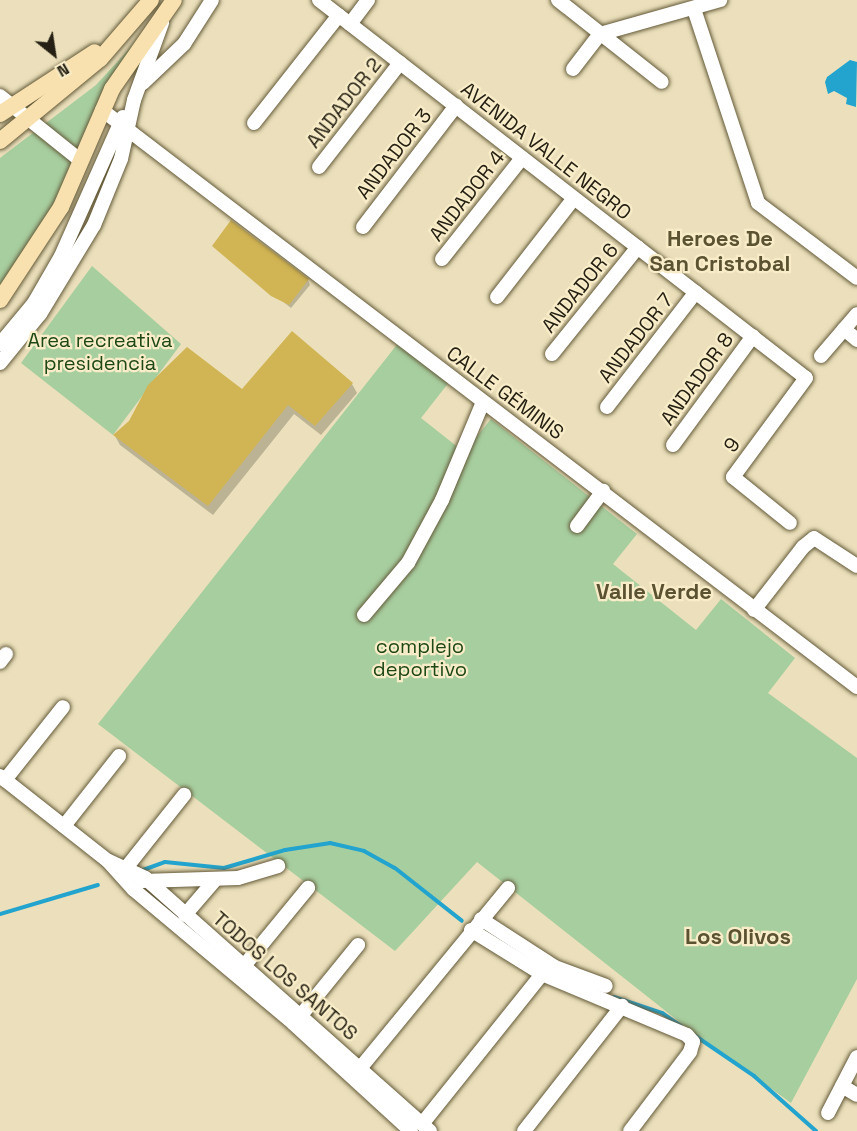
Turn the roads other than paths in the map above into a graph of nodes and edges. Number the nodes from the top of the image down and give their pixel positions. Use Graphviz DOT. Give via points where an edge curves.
graph roads {
  1 [pos="151,0"];
  2 [pos="212,0"];
  3 [pos="319,0"];
  4 [pos="368,0"];
  5 [pos="558,0"];
  6 [pos="720,0"];
  7 [pos="171,3"];
  8 [pos="694,9"];
  9 [pos="344,19"];
  10 [pos="126,32"];
  11 [pos="600,34"];
  12 [pos="400,63"];
  13 [pos="573,69"];
  14 [pos="662,82"];
  15 [pos="139,86"];
  16 [pos="4,105"];
  17 [pos="456,106"];
  18 [pos="102,110"];
  19 [pos="28,119"];
  20 [pos="254,123"];
  21 [pos="123,127"];
  22 [pos="0,141"];
  23 [pos="522,158"];
  24 [pos="81,161"];
  25 [pos="319,167"];
  26 [pos="574,198"];
  27 [pos="79,219"];
  28 [pos="94,225"];
  29 [pos="363,226"];
  30 [pos="638,247"];
  31 [pos="442,259"];
  32 [pos="857,278"];
  33 [pos="696,292"];
  34 [pos="497,297"];
  35 [pos="0,300"];
  36 [pos="857,314"];
  37 [pos="844,329"];
  38 [pos="753,336"];
  39 [pos="857,340"];
  40 [pos="0,344"];
  41 [pos="552,354"];
  42 [pos="821,356"];
  43 [pos="0,363"];
  44 [pos="806,378"];
  45 [pos="483,402"];
  46 [pos="607,407"];
  47 [pos="673,445"];
  48 [pos="603,490"];
  49 [pos="790,523"];
  50 [pos="577,525"];
  51 [pos="857,566"];
  52 [pos="754,610"];
  53 [pos="364,615"];
  54 [pos="857,687"];
  55 [pos="63,707"];
  56 [pos="118,756"];
  57 [pos="2,778"];
  58 [pos="184,795"];
  59 [pos="64,826"];
  60 [pos="278,866"];
  61 [pos="124,872"];
  62 [pos="145,878"];
  63 [pos="216,880"];
  64 [pos="308,888"];
  65 [pos="508,888"];
  66 [pos="133,889"];
  67 [pos="185,915"];
  68 [pos="481,919"];
  69 [pos="471,930"];
  70 [pos="358,945"];
  71 [pos="240,970"];
  72 [pos="542,974"];
  73 [pos="606,986"];
  74 [pos="622,1006"];
  75 [pos="302,1014"];
  76 [pos="857,1057"];
  77 [pos="357,1071"];
  78 [pos="842,1086"];
  79 [pos="857,1095"];
  80 [pos="828,1113"];
  81 [pos="421,1129"];
  82 [pos="524,1131"];
  83 [pos="630,1131"];
  1 -- 10 [label="main road"];
  2 -- 15 [label="street" via="184,44"];
  3 -- 9 [label="street, AVENIDA VALLE NEGRO"];
  4 -- 9 [label="street"];
  5 -- 11 [label="street"];
  6 -- 8 [label="street"];
  7 -- 15 [label="street"];
  7 -- 18 [label="main road" via="129,61"];
  8 -- 11 [label="street"];
  8 -- 32 [label="street" via="758,203"];
  9 -- 12 [label="street, AVENIDA VALLE NEGRO"];
  9 -- 20 [label="street"];
  10 -- 16 [label="main road"];
  10 -- 19 [label="main road"];
  11 -- 13 [label="street"];
  11 -- 14 [label="street"];
  12 -- 17 [label="street, AVENIDA VALLE NEGRO"];
  12 -- 25 [label="street, ANDADOR 2"];
  15 -- 21 [label="street"];
  16 -- 19 [label="street"];
  17 -- 23 [label="street, AVENIDA VALLE NEGRO"];
  17 -- 29 [label="street, ANDADOR 3"];
  18 -- 21 [label="street, CALLE GÉMINIS"];
  18 -- 24 [label="main road"];
  19 -- 22 [label="main road"];
  19 -- 24 [label="street"];
  21 -- 27 [label="street"];
  21 -- 28 [label="street" via="121,159"];
  21 -- 45 [label="street, CALLE GÉMINIS"];
  23 -- 26 [label="street, AVENIDA VALLE NEGRO"];
  23 -- 31 [label="street, ANDADOR 4"];
  24 -- 35 [label="main road" via="44,237"];
  26 -- 30 [label="street, AVENIDA VALLE NEGRO"];
  26 -- 34 [label="street"];
  27 -- 28 [label="street"];
  27 -- 40 [label="street" via="34,303"];
  28 -- 43 [label="street" via="40,314"];
  30 -- 33 [label="street, AVENIDA VALLE NEGRO"];
  30 -- 41 [label="street, ANDADOR 6"];
  33 -- 38 [label="street, AVENIDA VALLE NEGRO"];
  33 -- 46 [label="street, ANDADOR 7"];
  36 -- 37 [label="street"];
  37 -- 39 [label="street"];
  37 -- 42 [label="street"];
  38 -- 44 [label="street, AVENIDA VALLE NEGRO"];
  38 -- 47 [label="street, ANDADOR 8"];
  44 -- 49 [label="street, 9" via="732,477"];
  45 -- 48 [label="street, CALLE GÉMINIS"];
  45 -- 53 [label="street" via="442,500 408,563"];
  48 -- 50 [label="street"];
  48 -- 52 [label="street, CALLE GÉMINIS"];
  51 -- 52 [label="street" via="814,538"];
  52 -- 54 [label="street, CALLE GÉMINIS"];
  55 -- 57 [label="street"];
  56 -- 59 [label="street"];
  57 -- 59 [label="street, TODOS LOS SANTOS"];
  58 -- 61 [label="street"];
  59 -- 61 [label="street, TODOS LOS SANTOS"];
  60 -- 63 [label="street"];
  61 -- 62 [label="street, TODOS LOS SANTOS"];
  61 -- 66 [label="street, TODOS LOS SANTOS"];
  62 -- 63 [label="street"];
  62 -- 66 [label="street"];
  62 -- 67 [label="street, TODOS LOS SANTOS"];
  63 -- 67 [label="street"];
  64 -- 71 [label="street"];
  65 -- 68 [label="street"];
  66 -- 71 [label="street, TODOS LOS SANTOS"];
  67 -- 71 [label="street, TODOS LOS SANTOS"];
  68 -- 69 [label="street"];
  68 -- 73 [label="street" via="555,967"];
  69 -- 72 [label="street"];
  69 -- 77 [label="street"];
  70 -- 75 [label="street"];
  71 -- 75 [label="street, TODOS LOS SANTOS"];
  71 -- 77 [label="street, TODOS LOS SANTOS"];
  72 -- 74 [label="street"];
  72 -- 81 [label="street"];
  74 -- 82 [label="street"];
  74 -- 83 [label="street" via="674,1027 693,1042 690,1052"];
  75 -- 77 [label="street, TODOS LOS SANTOS"];
  76 -- 78 [label="street"];
  77 -- 81 [label="street, TODOS LOS SANTOS"];
  78 -- 79 [label="street"];
  78 -- 80 [label="street"];
}
